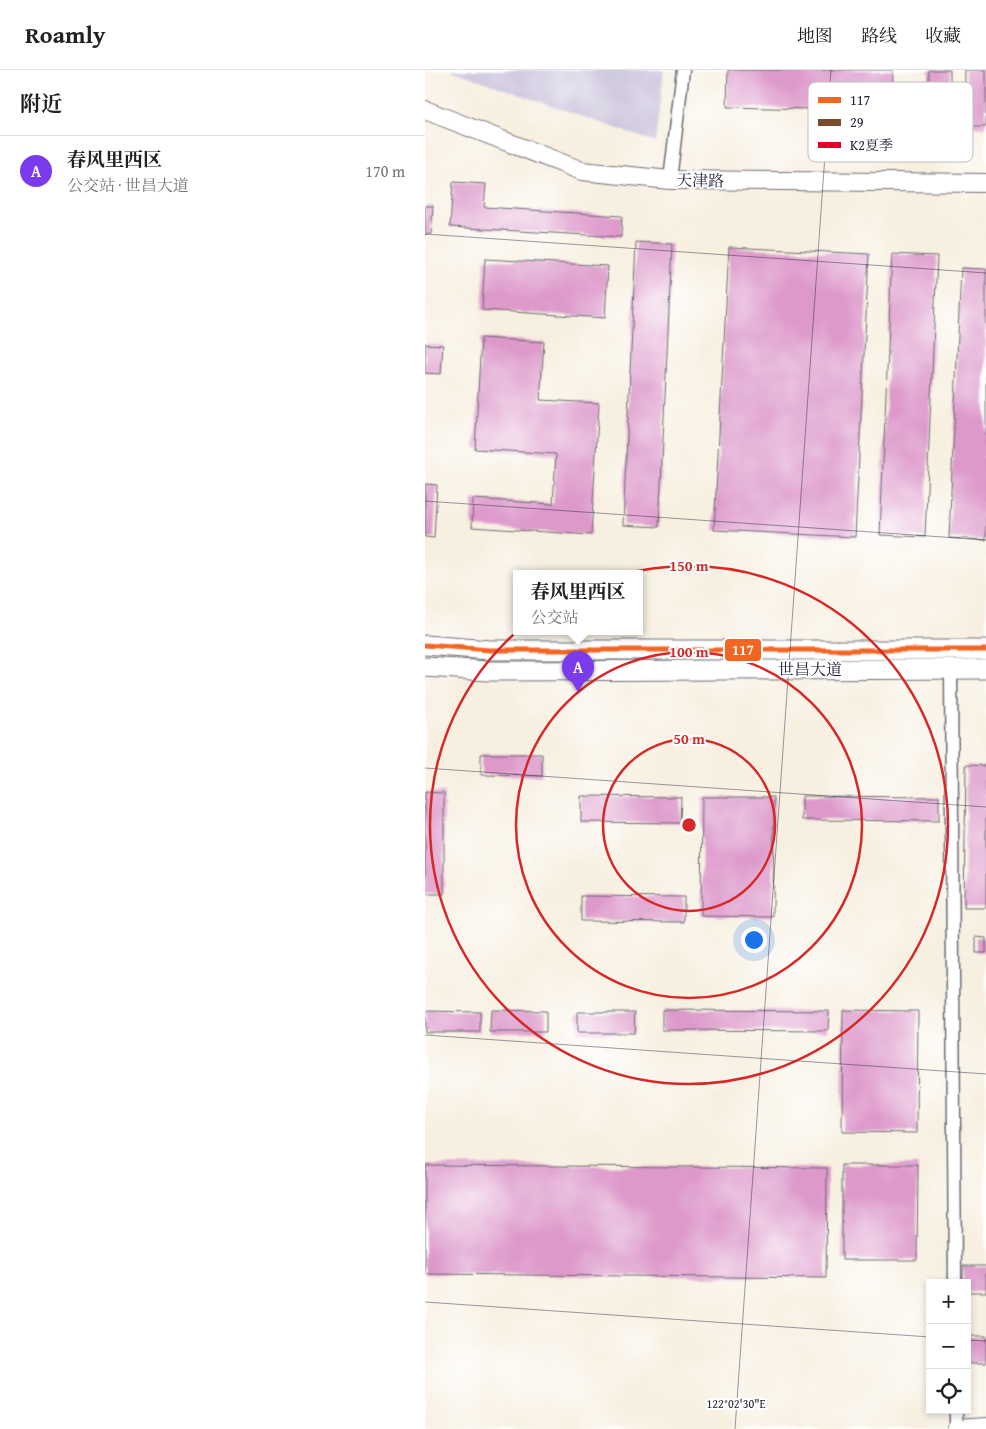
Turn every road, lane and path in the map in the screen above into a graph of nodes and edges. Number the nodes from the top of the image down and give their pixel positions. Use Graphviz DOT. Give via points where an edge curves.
graph roads {
  1 [pos="683,70"];
  2 [pos="425,110"];
  3 [pos="670,180"];
  4 [pos="986,183"];
  5 [pos="425,645"];
  6 [pos="986,650"];
  7 [pos="425,667"];
  8 [pos="951,668"];
  9 [pos="986,669"];
  10 [pos="955,1279"];
  11 [pos="956,1414"];
  12 [pos="986,1427"];
  13 [pos="957,1429"];
  1 -- 3 [label="street"];
  2 -- 3 [label="main road, 天津路" via="582,171"];
  3 -- 4 [label="main road, 天津路"];
  5 -- 6 [label="main road, 世昌大道" via="490,650"];
  7 -- 8 [label="main road, 世昌大道" via="489,671"];
  8 -- 9 [label="main road, 世昌大道"];
  8 -- 10 [label="street"];
  11 -- 13 [label="street"];
  12 -- 13 [label="main road"];
}
